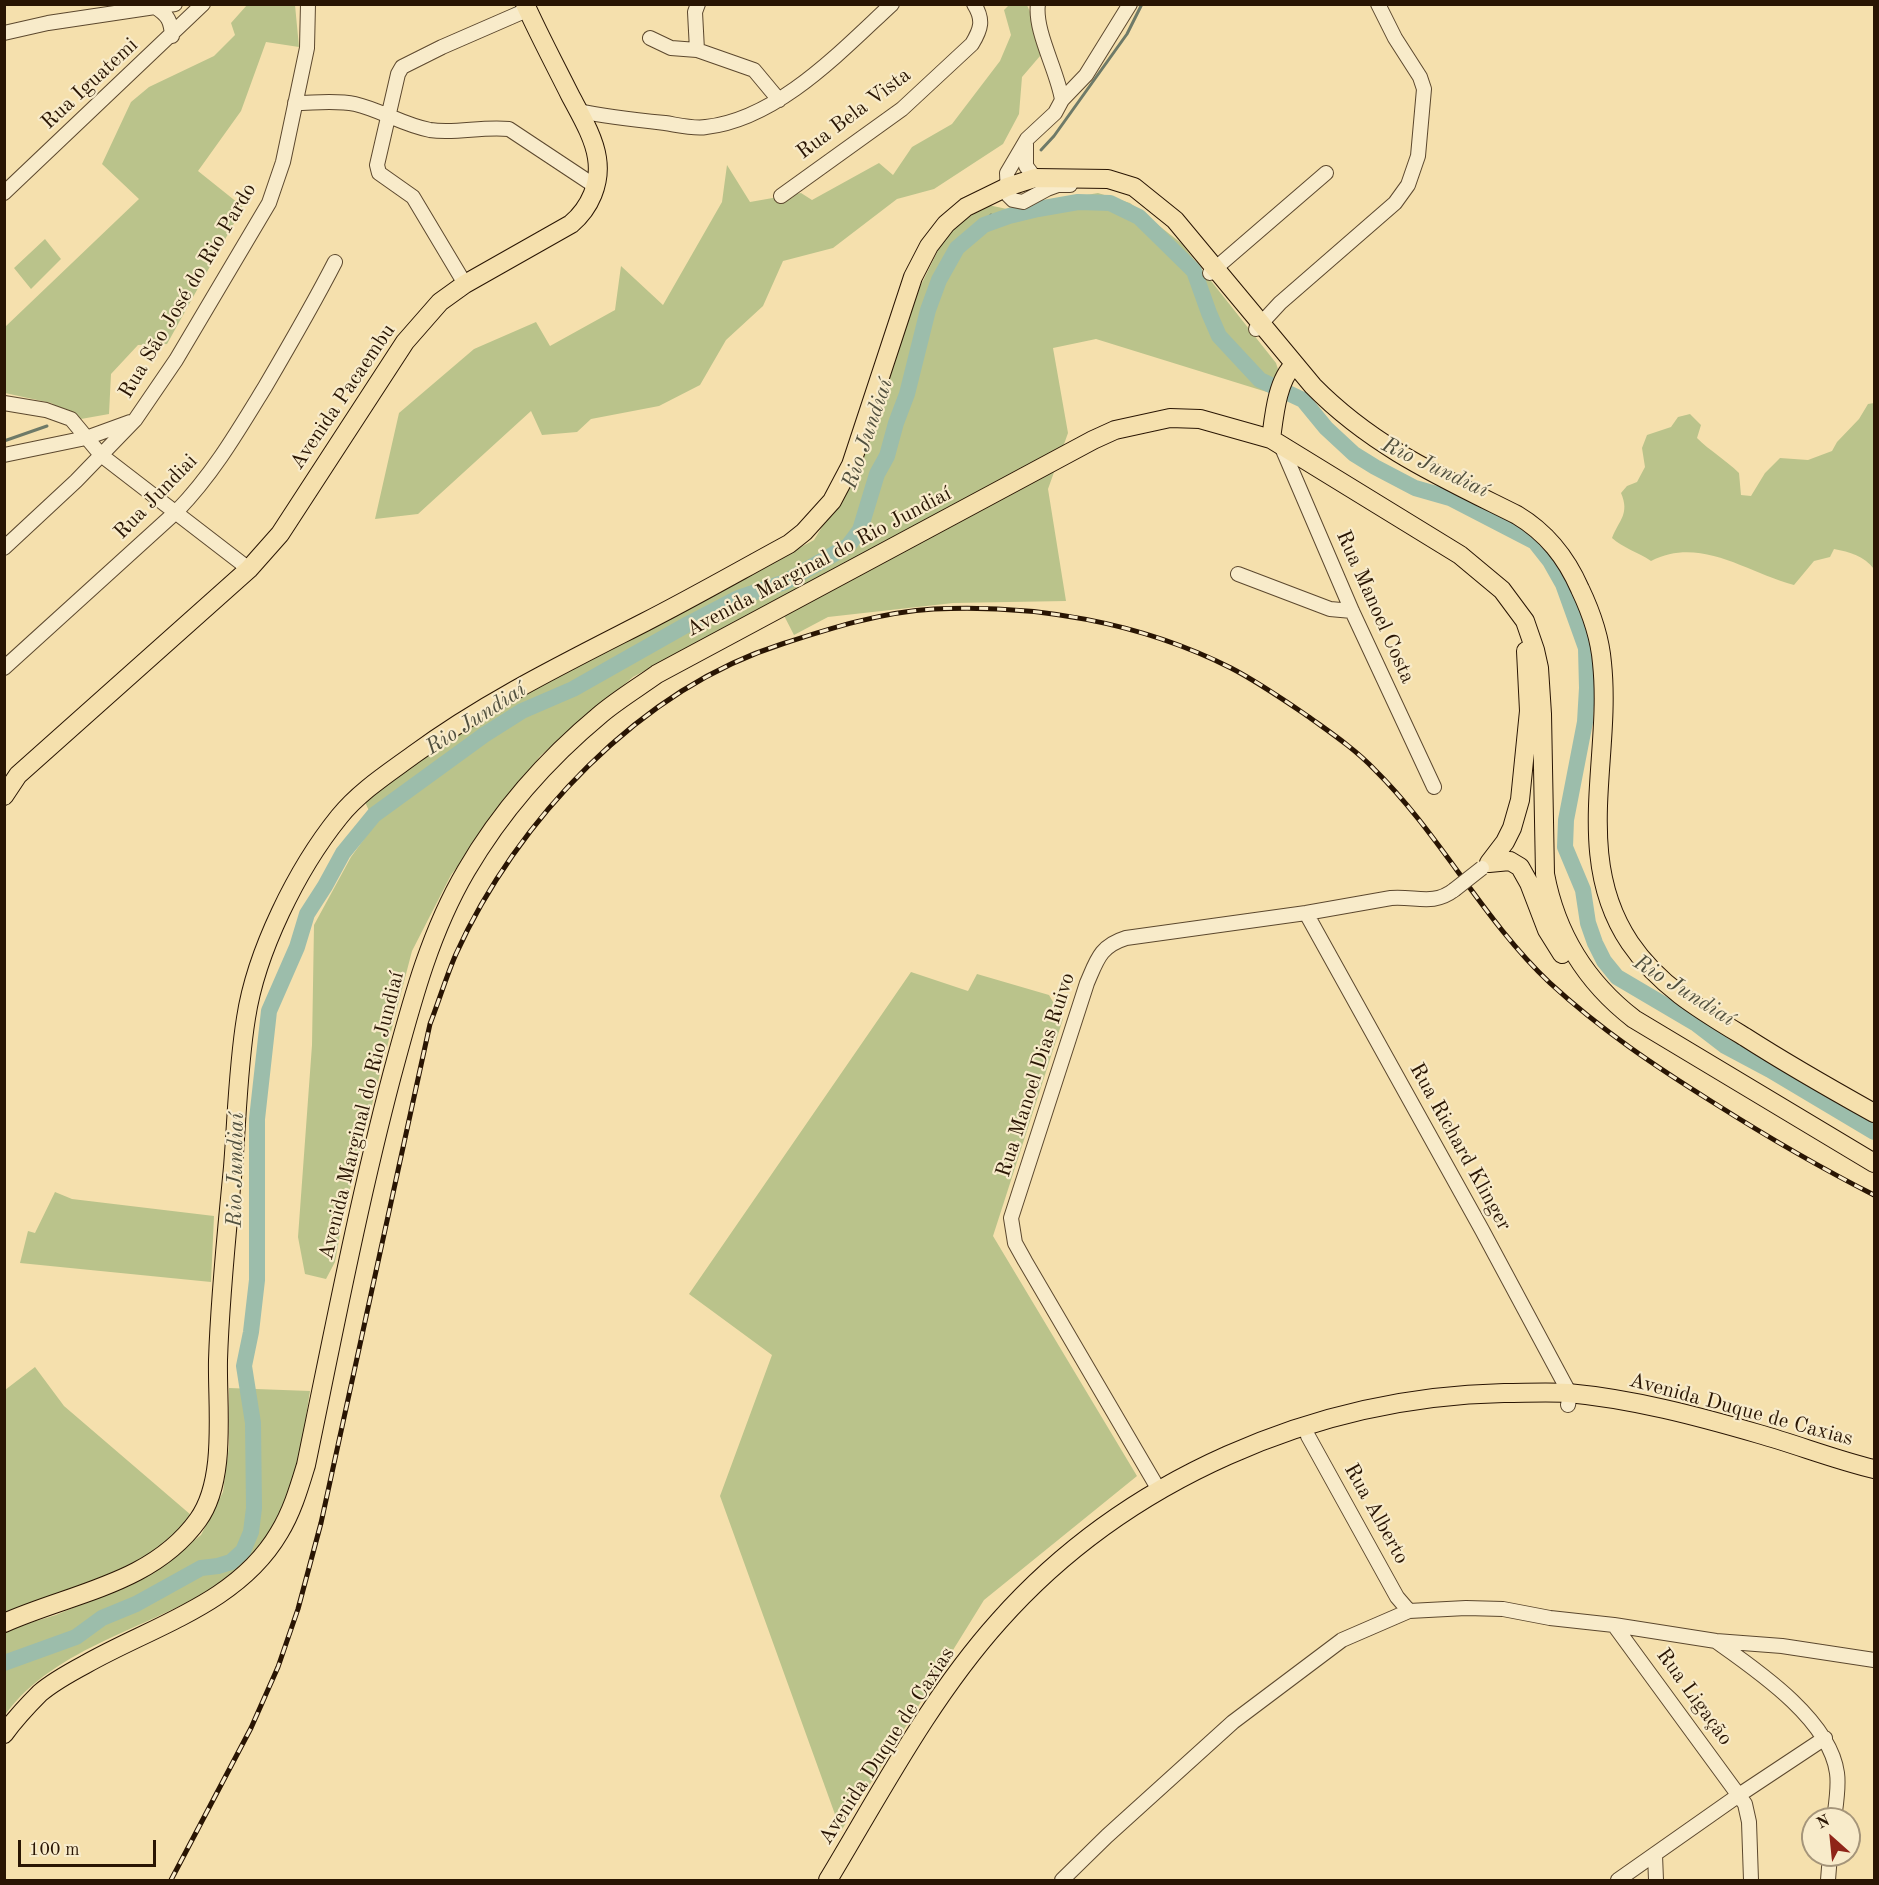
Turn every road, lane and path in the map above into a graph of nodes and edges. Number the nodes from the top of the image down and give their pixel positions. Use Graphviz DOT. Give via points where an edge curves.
graph roads {
  1 [pos="175,4"];
  2 [pos="203,4"];
  3 [pos="698,4"];
  4 [pos="892,4"];
  5 [pos="974,4"];
  6 [pos="1038,4"];
  7 [pos="1130,4"];
  8 [pos="1378,4"];
  9 [pos="313,6"];
  10 [pos="155,7"];
  11 [pos="526,7"];
  12 [pos="4,33"];
  13 [pos="172,36"];
  14 [pos="650,38"];
  15 [pos="697,50"];
  16 [pos="779,100"];
  17 [pos="1062,100"];
  18 [pos="295,103"];
  19 [pos="579,111"];
  20 [pos="388,116"];
  21 [pos="1027,139"];
  22 [pos="1031,172"];
  23 [pos="1326,173"];
  24 [pos="1008,179"];
  25 [pos="595,186"];
  26 [pos="4,193"];
  27 [pos="781,196"];
  28 [pos="334,262"];
  29 [pos="1212,271"];
  30 [pos="465,284"];
  31 [pos="1259,327"];
  32 [pos="1289,370"];
  33 [pos="4,403"];
  34 [pos="135,420"];
  35 [pos="87,438"];
  36 [pos="1275,441"];
  37 [pos="4,454"];
  38 [pos="102,455"];
  39 [pos="177,512"];
  40 [pos="4,548"];
  41 [pos="249,568"];
  42 [pos="1238,574"];
  43 [pos="1352,611"];
  44 [pos="1525,621"];
  45 [pos="4,668"];
  46 [pos="1434,788"];
  47 [pos="4,796"];
  48 [pos="1486,865"];
  49 [pos="1306,913"];
  50 [pos="1617,1007"];
  51 [pos="1875,1113"];
  52 [pos="1875,1163"];
  53 [pos="1569,1399"];
  54 [pos="1308,1436"];
  55 [pos="1875,1469"];
  56 [pos="1875,1482"];
  57 [pos="1159,1490"];
  58 [pos="1409,1611"];
  59 [pos="4,1623"];
  60 [pos="1614,1625"];
  61 [pos="1716,1641"];
  62 [pos="1875,1660"];
  63 [pos="4,1734"];
  64 [pos="1825,1738"];
  65 [pos="1739,1795"];
  66 [pos="1835,1807"];
  67 [pos="1655,1855"];
  68 [pos="828,1881"];
  69 [pos="841,1881"];
  70 [pos="1062,1881"];
  71 [pos="1618,1881"];
  72 [pos="1656,1881"];
  73 [pos="1751,1881"];
  1 -- 10 [label="street"];
  2 -- 13 [label="street, Rua Iguatemi"];
  3 -- 15 [label="street"];
  4 -- 16 [label="street"];
  5 -- 27 [label="street, Rua Bela Vista" via="980,14 980,31 972,44 902,109"];
  6 -- 17 [label="street" via="1046,49"];
  7 -- 17 [label="street" via="1086,75"];
  8 -- 31 [label="street" via="1424,89 1418,156 1408,185 1395,203 1280,303"];
  9 -- 18 [label="street, Rua São José do Rio Pardo"];
  10 -- 12 [label="street"];
  10 -- 13 [label="street" via="168,17"];
  11 -- 19 [label="main road, Avenida Pacaembu"];
  11 -- 20 [label="street" via="402,67"];
  13 -- 26 [label="street, Rua Iguatemi"];
  14 -- 15 [label="street" via="671,48"];
  15 -- 16 [label="street" via="754,70"];
  16 -- 19 [label="street" via="727,124 704,128"];
  17 -- 21 [label="street" via="1055,113"];
  18 -- 20 [label="street" via="345,102"];
  18 -- 34 [label="street, Rua São José do Rio Pardo" via="283,162 269,203 176,360"];
  19 -- 25 [label="main road, Avenida Pacaembu" via="597,157"];
  20 -- 25 [label="street" via="432,130 509,129"];
  20 -- 30 [label="street" via="377,165 379,173 413,197"];
  21 -- 22 [label="street" via="1025,156"];
  21 -- 24 [label="street"];
  22 -- 24 [label="main road, Avenida Marginal do Rio Jundiaí"];
  22 -- 29 [label="main road, Avenida Marginal do Rio Jundiaí" via="1108,179 1134,187 1175,220"];
  23 -- 29 [label="street"];
  24 -- 29 [label="street" via="1008,195 1023,202 1058,185 1098,184 1126,190 1174,229"];
  24 -- 59 [label="main road, Avenida Marginal do Rio Jundiaí" via="966,207 929,246 913,277 851,465 832,501 804,532 789,544 481,709 359,795 332,826 307,865 264,949 246,1017 220,1322 217,1469 210,1499 198,1521 152,1563 127,1578"];
  25 -- 30 [label="main road, Avenida Pacaembu" via="592,198 571,224"];
  28 -- 39 [label="street, Rua Jundiai" via="228,448"];
  29 -- 31 [label="main road, Avenida Marginal do Rio Jundiaí"];
  30 -- 41 [label="main road, Avenida Pacaembu" via="441,302 405,342 280,534"];
  31 -- 32 [label="main road, Avenida Marginal do Rio Jundiaí"];
  32 -- 36 [label="main road" via="1274,413"];
  32 -- 51 [label="main road, Avenida Marginal do Rio Jundiaí" via="1381,444 1517,514 1552,542 1572,570 1584,597 1602,660 1604,710 1596,811 1599,860 1606,891 1628,941 1663,983 1700,1010"];
  33 -- 35 [label="street" via="65,415"];
  34 -- 35 [label="street"];
  34 -- 38 [label="street, Rua São José do Rio Pardo"];
  35 -- 37 [label="street"];
  35 -- 38 [label="street"];
  36 -- 43 [label="street, Rua Manoel Costa"];
  36 -- 44 [label="main road, Avenida Marginal do Rio Jundiaí" via="1460,555 1502,590"];
  36 -- 63 [label="main road, Avenida Marginal do Rio Jundiaí" via="1200,419 1170,418 1108,433 657,674 603,712 548,761 505,813 466,871 423,965 370,1158 306,1465 279,1533 236,1582 204,1604 68,1674 42,1692"];
  38 -- 39 [label="street"];
  38 -- 40 [label="street, Rua São José do Rio Pardo"];
  39 -- 41 [label="street"];
  39 -- 45 [label="street, Rua Jundiai"];
  41 -- 47 [label="main road, Avenida Pacaembu" via="18,775"];
  42 -- 43 [label="street" via="1330,609"];
  43 -- 46 [label="street, Rua Manoel Costa"];
  44 -- 48 [label="main road" via="1529,711 1520,800 1512,828"];
  44 -- 50 [label="main road, Avenida Marginal do Rio Jundiaí" via="1541,685 1543,850 1550,899 1572,952"];
  48 -- 49 [label="street, Rua Manoel Dias Ruivo, bridge" via="1438,899 1391,898"];
  48 -- 50 [label="main road" via="1510,861 1520,867 1558,949 1600,998"];
  49 -- 53 [label="street, Rua Richard Klinger" via="1471,1210"];
  49 -- 57 [label="street, Rua Manoel Dias Ruivo" via="1126,938 1103,949 1087,983 1011,1218 1025,1261"];
  50 -- 52 [label="main road, Avenida Marginal do Rio Jundiaí"];
  53 -- 54 [label="main road, Avenida Duque de Caxias" via="1427,1409"];
  53 -- 55 [label="main road, Avenida Duque de Caxias" via="1644,1404"];
  53 -- 56 [label="main road, Avenida Duque de Caxias" via="1649,1415"];
  53 -- 57 [label="main road, Avenida Duque de Caxias" via="1482,1394 1371,1408 1260,1442"];
  54 -- 58 [label="street, Rua Alberto" via="1397,1597"];
  54 -- 69 [label="main road, Avenida Duque de Caxias" via="1254,1456 1165,1500 1123,1527 1039,1594 958,1690"];
  57 -- 68 [label="main road, Avenida Duque de Caxias" via="1073,1550 997,1623 920,1728"];
  58 -- 60 [label="street" via="1503,1609"];
  58 -- 70 [label="street" via="1342,1640 1233,1722"];
  60 -- 61 [label="street"];
  60 -- 65 [label="street, Rua Ligação"];
  61 -- 62 [label="street"];
  61 -- 64 [label="street" via="1764,1675"];
  64 -- 65 [label="street"];
  64 -- 66 [label="street" via="1838,1773"];
  65 -- 67 [label="street"];
  65 -- 73 [label="street, Rua Ligação" via="1749,1822"];
  67 -- 71 [label="street"];
  67 -- 72 [label="street"];
}
